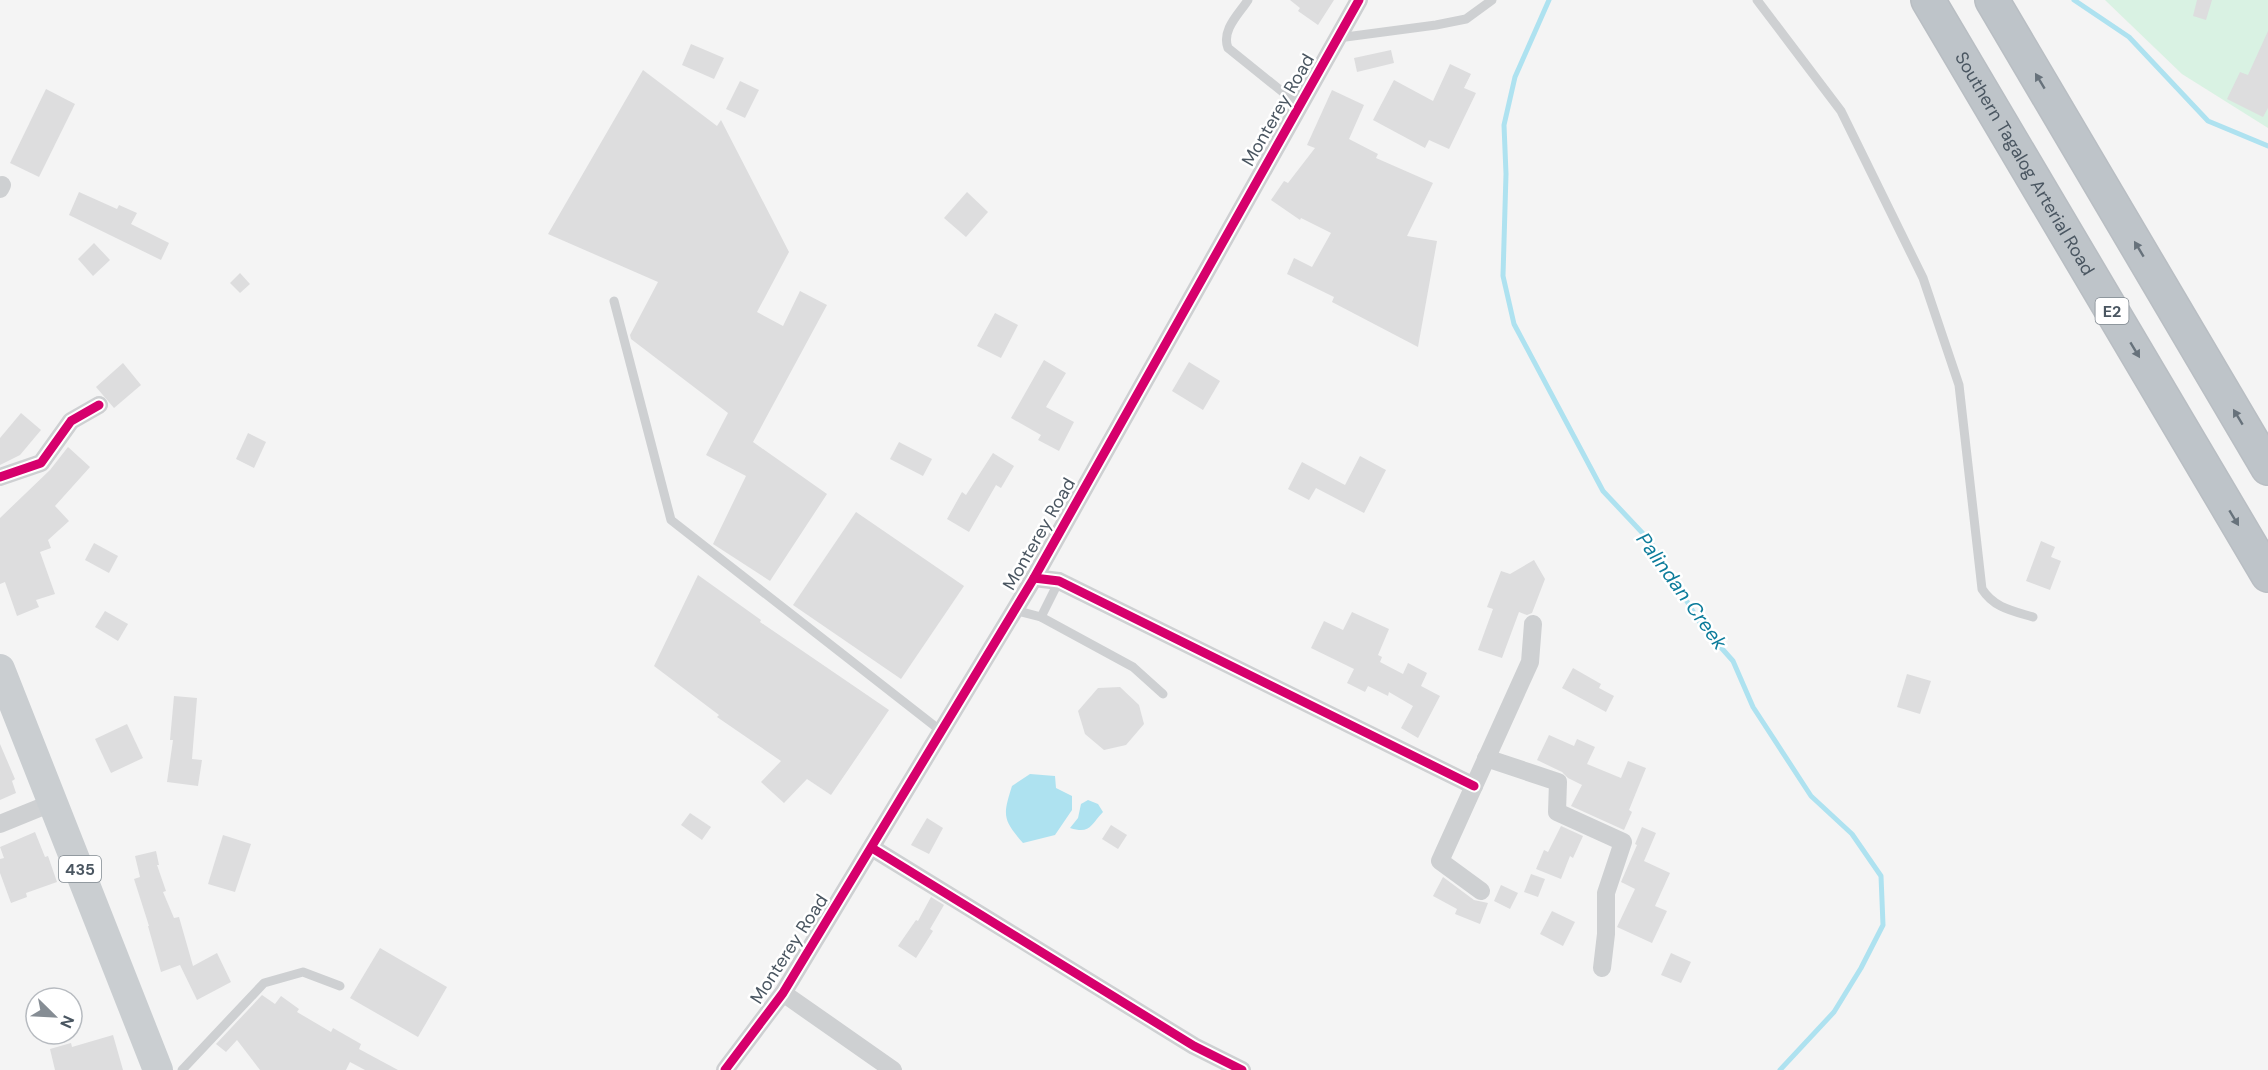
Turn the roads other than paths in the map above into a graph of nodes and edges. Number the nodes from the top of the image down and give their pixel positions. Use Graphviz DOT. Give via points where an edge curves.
graph roads {
  1 [pos="1248,0"];
  2 [pos="1359,0"];
  3 [pos="1492,0"];
  4 [pos="1758,0"];
  5 [pos="1928,0"];
  6 [pos="1992,0"];
  7 [pos="1338,38"];
  8 [pos="1300,106"];
  9 [pos="614,301"];
  10 [pos="99,405"];
  11 [pos="2268,468"];
  12 [pos="0,477"];
  13 [pos="2268,575"];
  14 [pos="1034,578"];
  15 [pos="1059,582"];
  16 [pos="1014,610"];
  17 [pos="1041,617"];
  18 [pos="2033,617"];
  19 [pos="1533,624"];
  20 [pos="0,669"];
  21 [pos="1163,694"];
  22 [pos="941,731"];
  23 [pos="1486,758"];
  24 [pos="1474,786"];
  25 [pos="54,802"];
  26 [pos="0,824"];
  27 [pos="872,848"];
  28 [pos="1481,891"];
  29 [pos="1602,968"];
  30 [pos="340,986"];
  31 [pos="783,993"];
  32 [pos="158,1070"];
  33 [pos="182,1070"];
  34 [pos="725,1070"];
  35 [pos="893,1070"];
  36 [pos="1242,1070"];
  1 -- 8 [label="lane" via="1226,33 1228,48"];
  2 -- 7 [label="street, Monterey Road"];
  3 -- 7 [label="lane" via="1466,19"];
  4 -- 18 [label="lane" via="1840,111 1923,278 1959,385 1982,589 1998,606"];
  5 -- 13 [label="highway, Southern Tagalog Arterial Road / E2, one-way"];
  11 -- 6 [label="highway, one-way"];
  7 -- 8 [label="street, Monterey Road"];
  8 -- 14 [label="street, Monterey Road"];
  9 -- 22 [label="lane" via="671,520"];
  10 -- 12 [label="street" via="71,422 41,463"];
  14 -- 15 [label="street"];
  14 -- 16 [label="street, Monterey Road"];
  15 -- 17 [label="lane"];
  15 -- 24 [label="street"];
  16 -- 17 [label="lane"];
  16 -- 22 [label="street, Monterey Road"];
  17 -- 21 [label="lane" via="1133,667"];
  19 -- 23 [label="street" via="1530,662"];
  20 -- 25 [label="main road, 435"];
  22 -- 27 [label="street, Monterey Road"];
  23 -- 24 [label="street"];
  23 -- 29 [label="street" via="1558,782 1557,812 1623,842 1606,893"];
  24 -- 28 [label="street" via="1440,861"];
  25 -- 26 [label="street"];
  25 -- 32 [label="main road, 435"];
  27 -- 31 [label="street, Monterey Road"];
  27 -- 36 [label="street" via="1194,1046"];
  30 -- 33 [label="lane" via="303,972 264,983"];
  31 -- 34 [label="street, Monterey Road"];
  31 -- 35 [label="street"];
}
